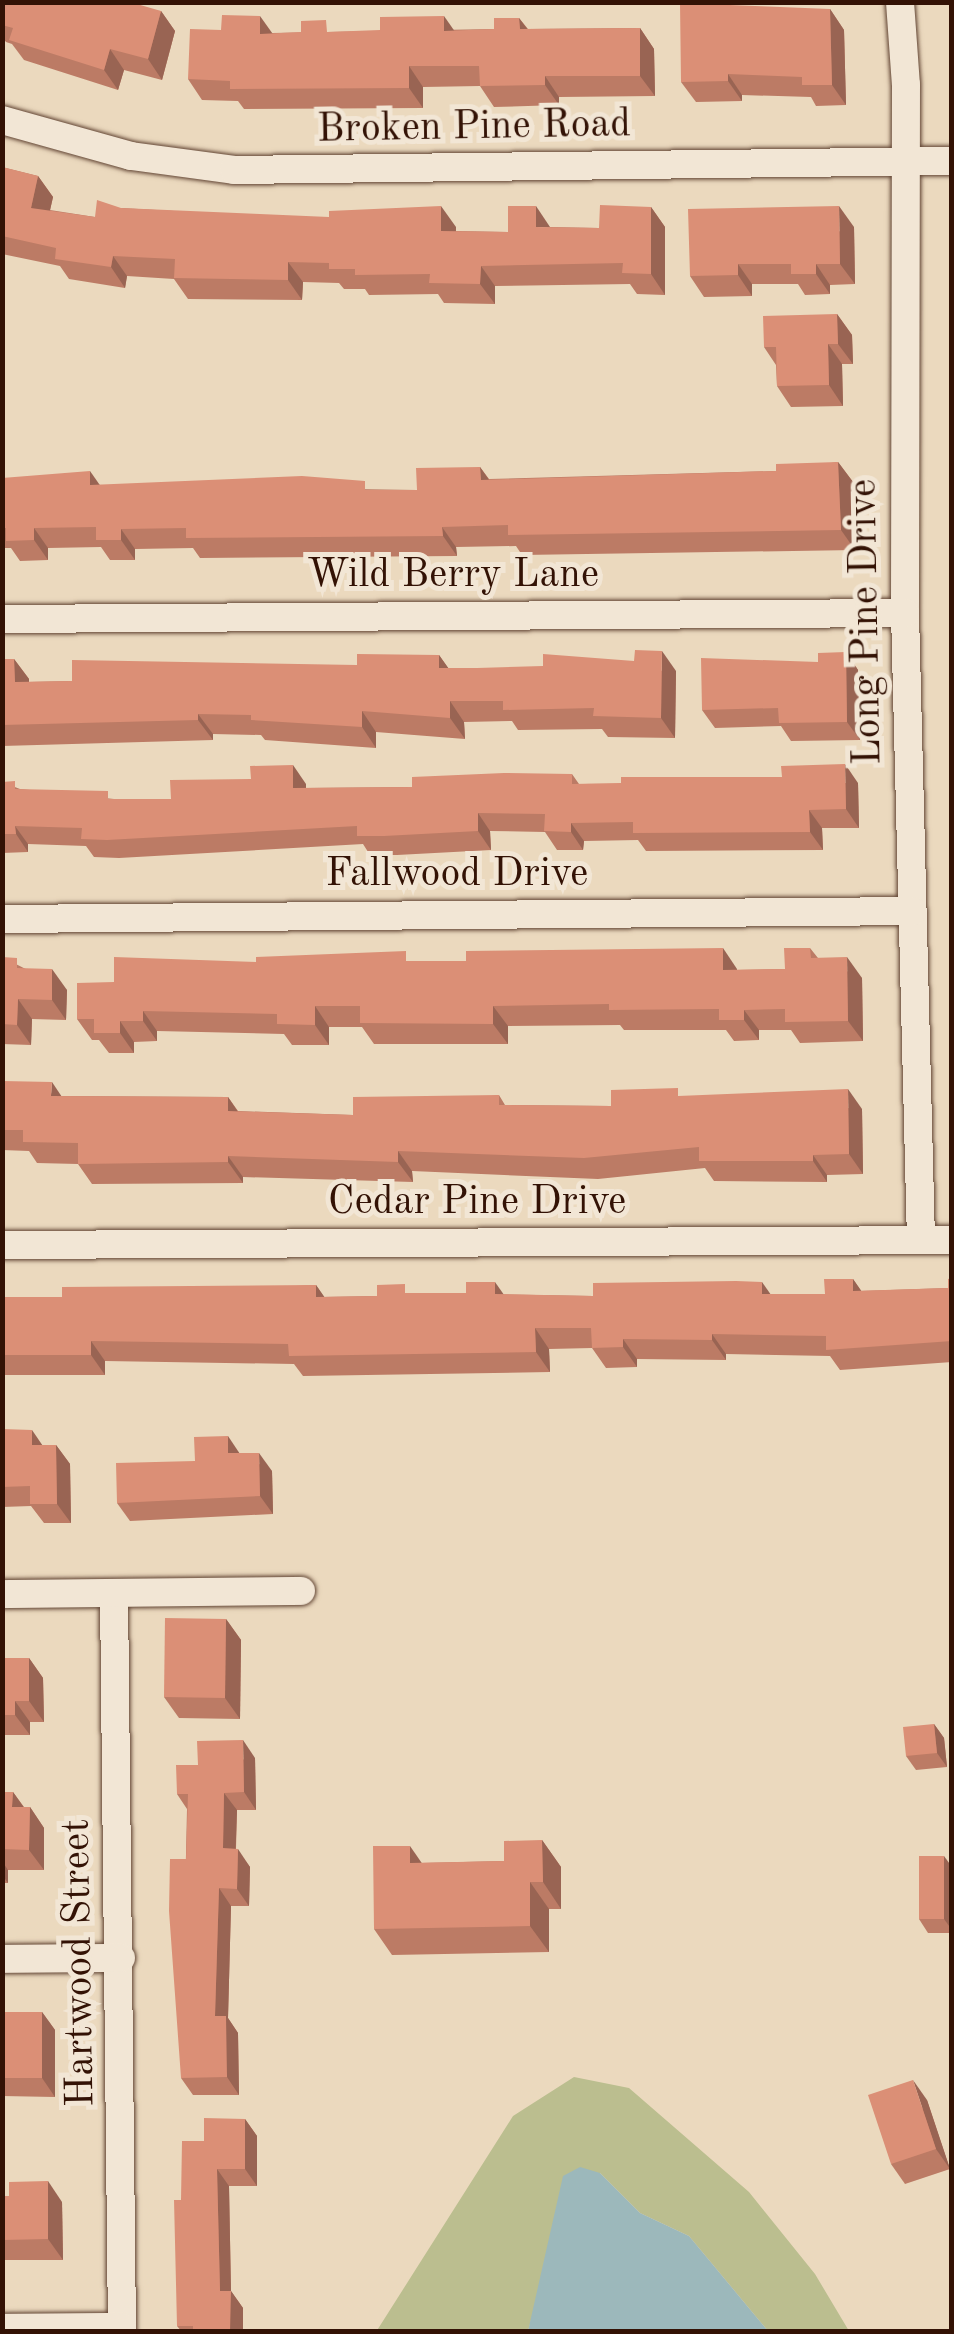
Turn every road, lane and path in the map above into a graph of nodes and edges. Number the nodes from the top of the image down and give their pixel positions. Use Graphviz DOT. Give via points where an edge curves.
graph roads {
  1 [pos="900,2"];
  2 [pos="2,120"];
  3 [pos="952,161"];
  4 [pos="906,162"];
  5 [pos="904,613"];
  6 [pos="2,619"];
  7 [pos="912,911"];
  8 [pos="2,919"];
  9 [pos="921,1240"];
  10 [pos="952,1240"];
  11 [pos="2,1245"];
  12 [pos="302,1592"];
  13 [pos="114,1593"];
  14 [pos="2,1594"];
  15 [pos="121,1958"];
  16 [pos="2,1960"];
  17 [pos="2,2328"];
  18 [pos="122,2329"];
  1 -- 4 [label="street, Long Pine Drive"];
  2 -- 4 [label="street, Broken Pine Road" via="131,156 234,170"];
  3 -- 4 [label="street, Broken Pine Road"];
  4 -- 5 [label="street, Long Pine Drive"];
  5 -- 6 [label="street, Wild Berry Lane"];
  5 -- 7 [label="street, Long Pine Drive"];
  7 -- 8 [label="street, Fallwood Drive"];
  7 -- 9 [label="street, Long Pine Drive"];
  9 -- 10 [label="street, Cedar Pine Drive"];
  9 -- 11 [label="street, Cedar Pine Drive"];
  12 -- 13 [label="street"];
  13 -- 14 [label="street"];
  13 -- 15 [label="street, Hartwood Street"];
  15 -- 16 [label="street"];
  15 -- 18 [label="street, Hartwood Street"];
  17 -- 18 [label="street"];
}
